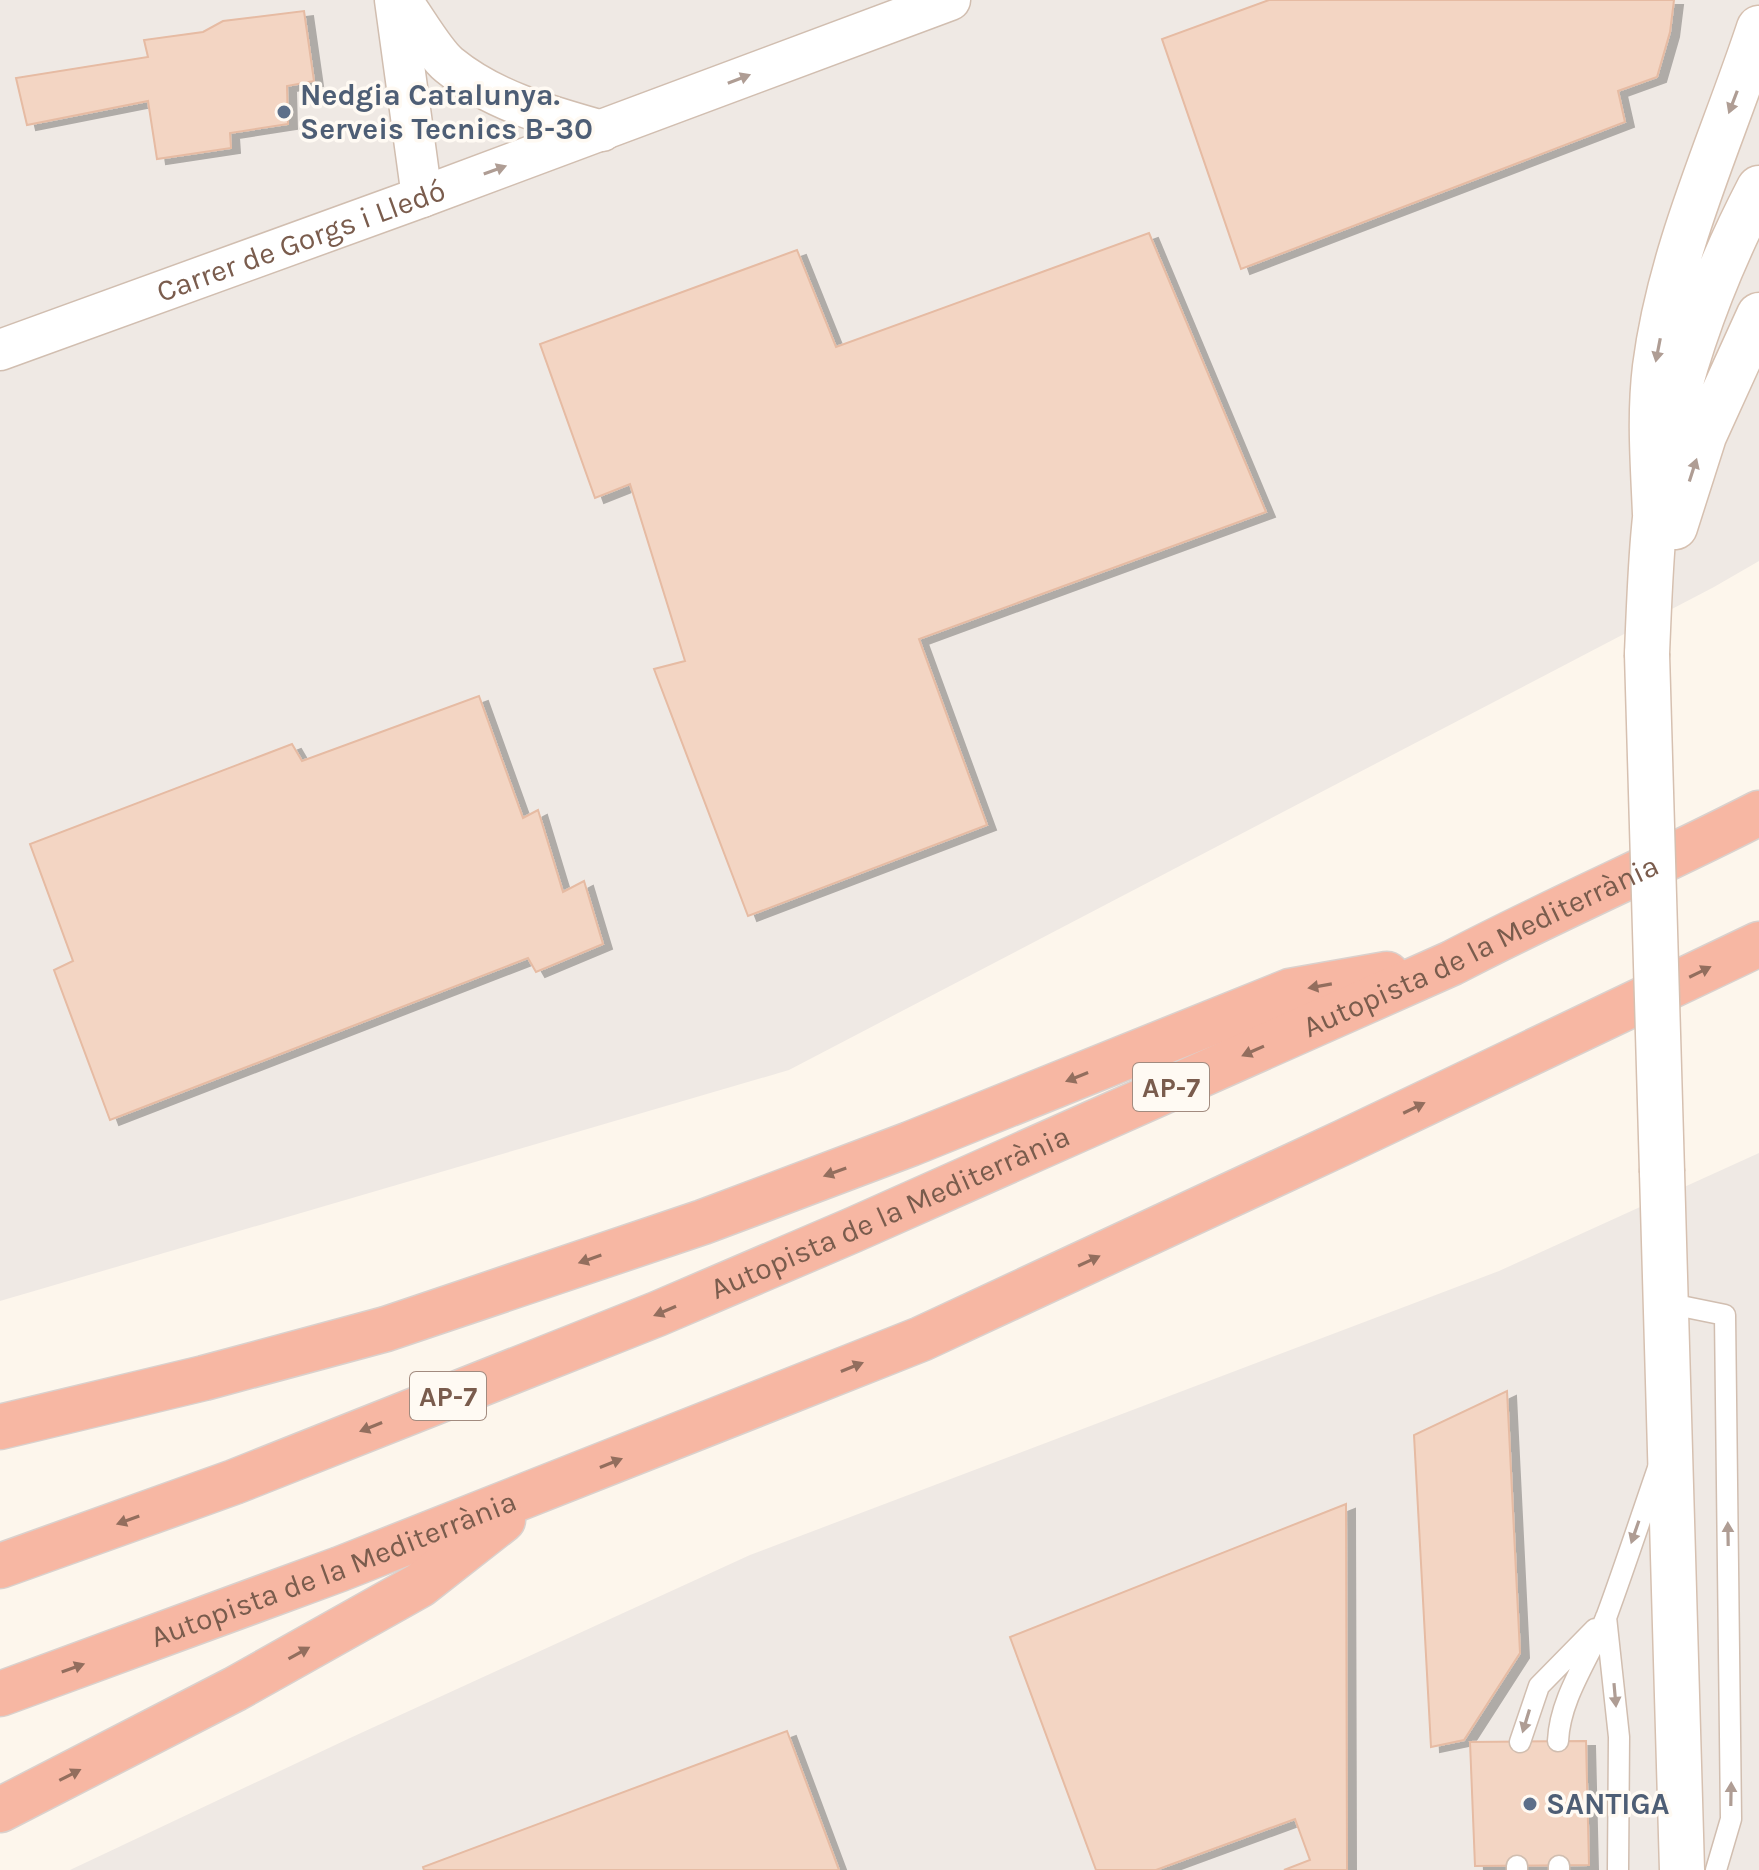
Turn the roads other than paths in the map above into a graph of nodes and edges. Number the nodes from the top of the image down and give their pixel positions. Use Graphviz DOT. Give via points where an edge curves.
graph roads {
  1 [pos="395,0"];
  2 [pos="401,0"];
  3 [pos="950,0"];
  4 [pos="1759,28"];
  5 [pos="602,131"];
  6 [pos="1759,188"];
  7 [pos="422,197"];
  8 [pos="1759,315"];
  9 [pos="0,350"];
  10 [pos="1655,514"];
  11 [pos="1647,654"];
  12 [pos="1759,813"];
  13 [pos="1759,944"];
  14 [pos="1452,963"];
  15 [pos="1666,1303"];
  16 [pos="0,1427"];
  17 [pos="1670,1432"];
  18 [pos="538,1492"];
  19 [pos="0,1566"];
  20 [pos="1606,1617"];
  21 [pos="0,1694"];
  22 [pos="1558,1741"];
  23 [pos="1520,1742"];
  24 [pos="0,1810"];
  25 [pos="1618,1870"];
  26 [pos="1682,1870"];
  27 [pos="1716,1870"];
  1 -- 7 [label="street"];
  2 -- 5 [label="street" via="447,64 503,99"];
  5 -- 3 [label="street, Carrer de Gorgs i Lledó, one-way"];
  4 -- 10 [label="main road, one-way" via="1695,200 1667,308 1652,410"];
  7 -- 5 [label="street, Carrer de Gorgs i Lledó, one-way"];
  6 -- 10 [label="main road" via="1726,258 1680,388"];
  7 -- 9 [label="street, Carrer de Gorgs i Lledó"];
  11 -- 8 [label="main road, one-way" via="1678,515 1700,449"];
  10 -- 11 [label="main road"];
  11 -- 15 [label="main road, bridge"];
  12 -- 14 [label="highway, Autopista de la Mediterrània / AP-7"];
  18 -- 13 [label="highway, Autopista de la Mediterrània, one-way" via="921,1339"];
  14 -- 16 [label="highway, one-way" via="1290,991 703,1222 386,1329"];
  14 -- 19 [label="highway, Autopista de la Mediterrània / AP-7, one-way" via="657,1314 234,1482"];
  15 -- 17 [label="main road"];
  27 -- 15 [label="lane, one-way" via="1731,1819 1725,1315"];
  17 -- 20 [label="lane, one-way"];
  17 -- 26 [label="main road"];
  21 -- 18 [label="highway, Autopista de la Mediterrània, one-way"];
  24 -- 18 [label="highway, one-way" via="235,1689 420,1585"];
  20 -- 22 [label="lane" via="1564,1708"];
  20 -- 23 [label="lane, one-way" via="1539,1686"];
  20 -- 25 [label="lane, one-way" via="1619,1737"];
}
